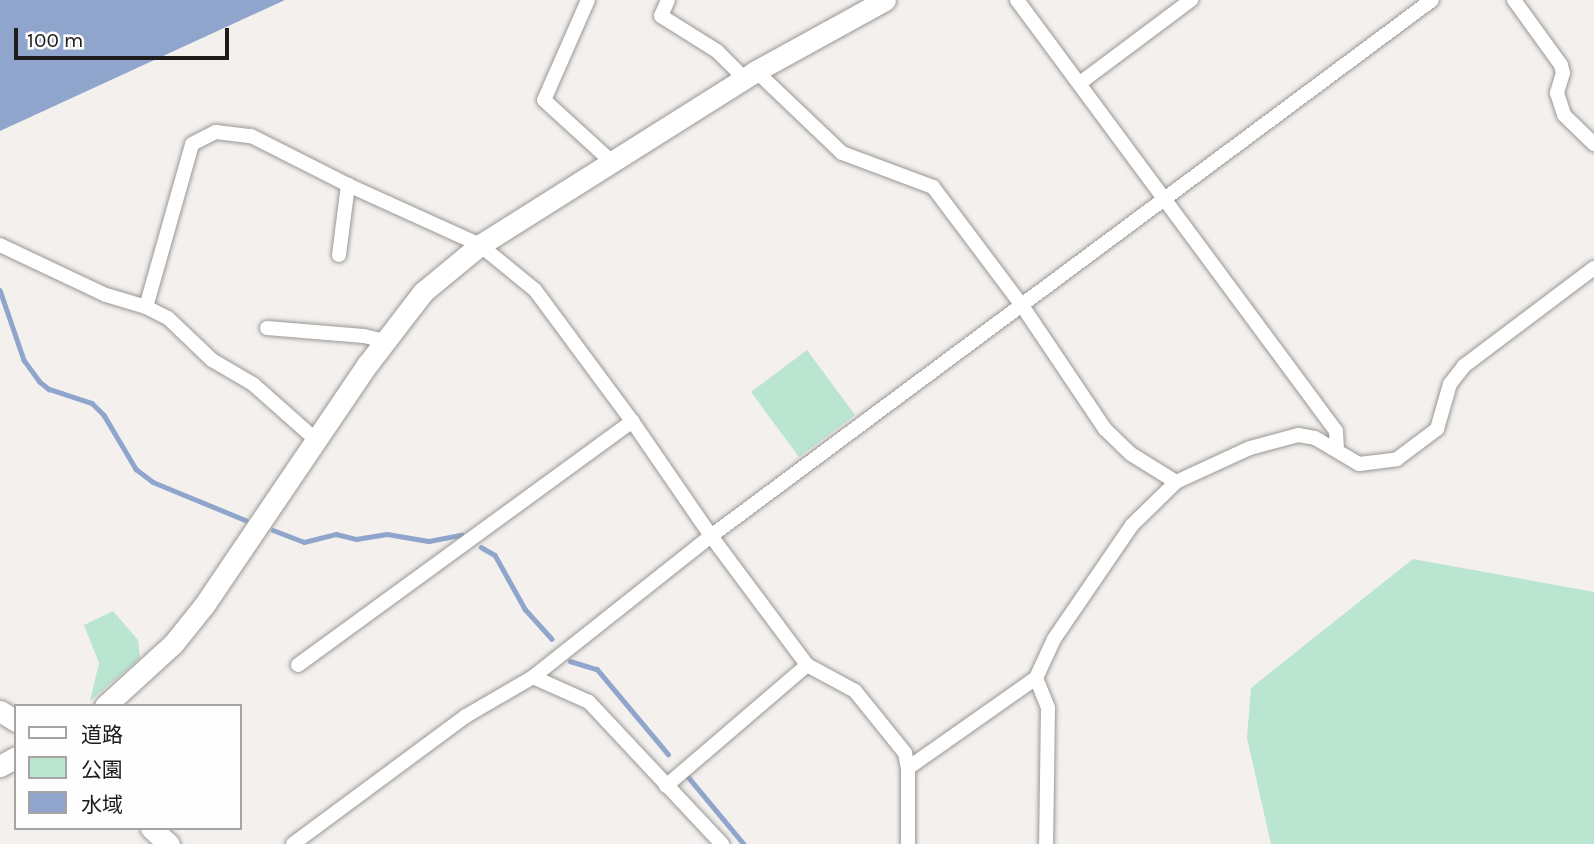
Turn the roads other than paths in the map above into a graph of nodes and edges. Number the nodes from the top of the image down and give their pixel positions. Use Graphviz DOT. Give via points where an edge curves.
graph roads {
  1 [pos="588,0"];
  2 [pos="668,0"];
  3 [pos="885,0"];
  4 [pos="1017,0"];
  5 [pos="1191,0"];
  6 [pos="1432,0"];
  7 [pos="1514,0"];
  8 [pos="864,6"];
  9 [pos="750,75"];
  10 [pos="1080,83"];
  11 [pos="1594,144"];
  12 [pos="612,162"];
  13 [pos="348,185"];
  14 [pos="1164,200"];
  15 [pos="0,245"];
  16 [pos="480,246"];
  17 [pos="339,256"];
  18 [pos="1594,268"];
  19 [pos="1021,304"];
  20 [pos="146,307"];
  21 [pos="267,328"];
  22 [pos="384,341"];
  23 [pos="632,421"];
  24 [pos="316,440"];
  25 [pos="1337,450"];
  26 [pos="1176,482"];
  27 [pos="711,536"];
  28 [pos="298,665"];
  29 [pos="807,665"];
  30 [pos="533,677"];
  31 [pos="1036,678"];
  32 [pos="107,704"];
  33 [pos="908,768"];
  34 [pos="666,786"];
  35 [pos="293,844"];
  36 [pos="722,844"];
  37 [pos="908,844"];
  38 [pos="1046,844"];
  1 -- 12 [label="street" via="544,100"];
  2 -- 9 [label="street" via="661,16"];
  3 -- 8 [label="street"];
  4 -- 10 [label="street"];
  5 -- 10 [label="street"];
  6 -- 14 [label="street"];
  7 -- 11 [label="street" via="1561,65 1557,93 1564,115"];
  8 -- 9 [label="street"];
  9 -- 12 [label="street"];
  9 -- 19 [label="street" via="842,153 933,187"];
  10 -- 14 [label="street"];
  12 -- 16 [label="street"];
  13 -- 16 [label="street"];
  13 -- 17 [label="street"];
  13 -- 20 [label="street" via="251,136 216,132 192,144"];
  14 -- 19 [label="street"];
  14 -- 25 [label="street" via="1336,431"];
  15 -- 20 [label="street" via="106,295"];
  16 -- 22 [label="street" via="423,292"];
  16 -- 23 [label="street" via="536,290"];
  18 -- 25 [label="street" via="1464,366 1450,384 1437,429 1424,442 1387,462 1359,464"];
  19 -- 26 [label="street" via="1105,429 1131,454"];
  19 -- 27 [label="street"];
  20 -- 24 [label="street" via="168,318 212,360 253,384"];
  21 -- 22 [label="street"];
  22 -- 24 [label="street"];
  23 -- 27 [label="street"];
  23 -- 28 [label="street"];
  24 -- 32 [label="street" via="173,645"];
  25 -- 26 [label="street" via="1315,438 1281,438"];
  26 -- 31 [label="street" via="1132,525 1054,639"];
  27 -- 29 [label="street"];
  27 -- 30 [label="street"];
  29 -- 33 [label="street" via="855,691 905,753"];
  29 -- 34 [label="street"];
  30 -- 34 [label="street" via="589,702"];
  30 -- 35 [label="street" via="466,716"];
  31 -- 33 [label="street"];
  31 -- 38 [label="street" via="1048,708"];
  33 -- 37 [label="street"];
  34 -- 36 [label="street"];
}
